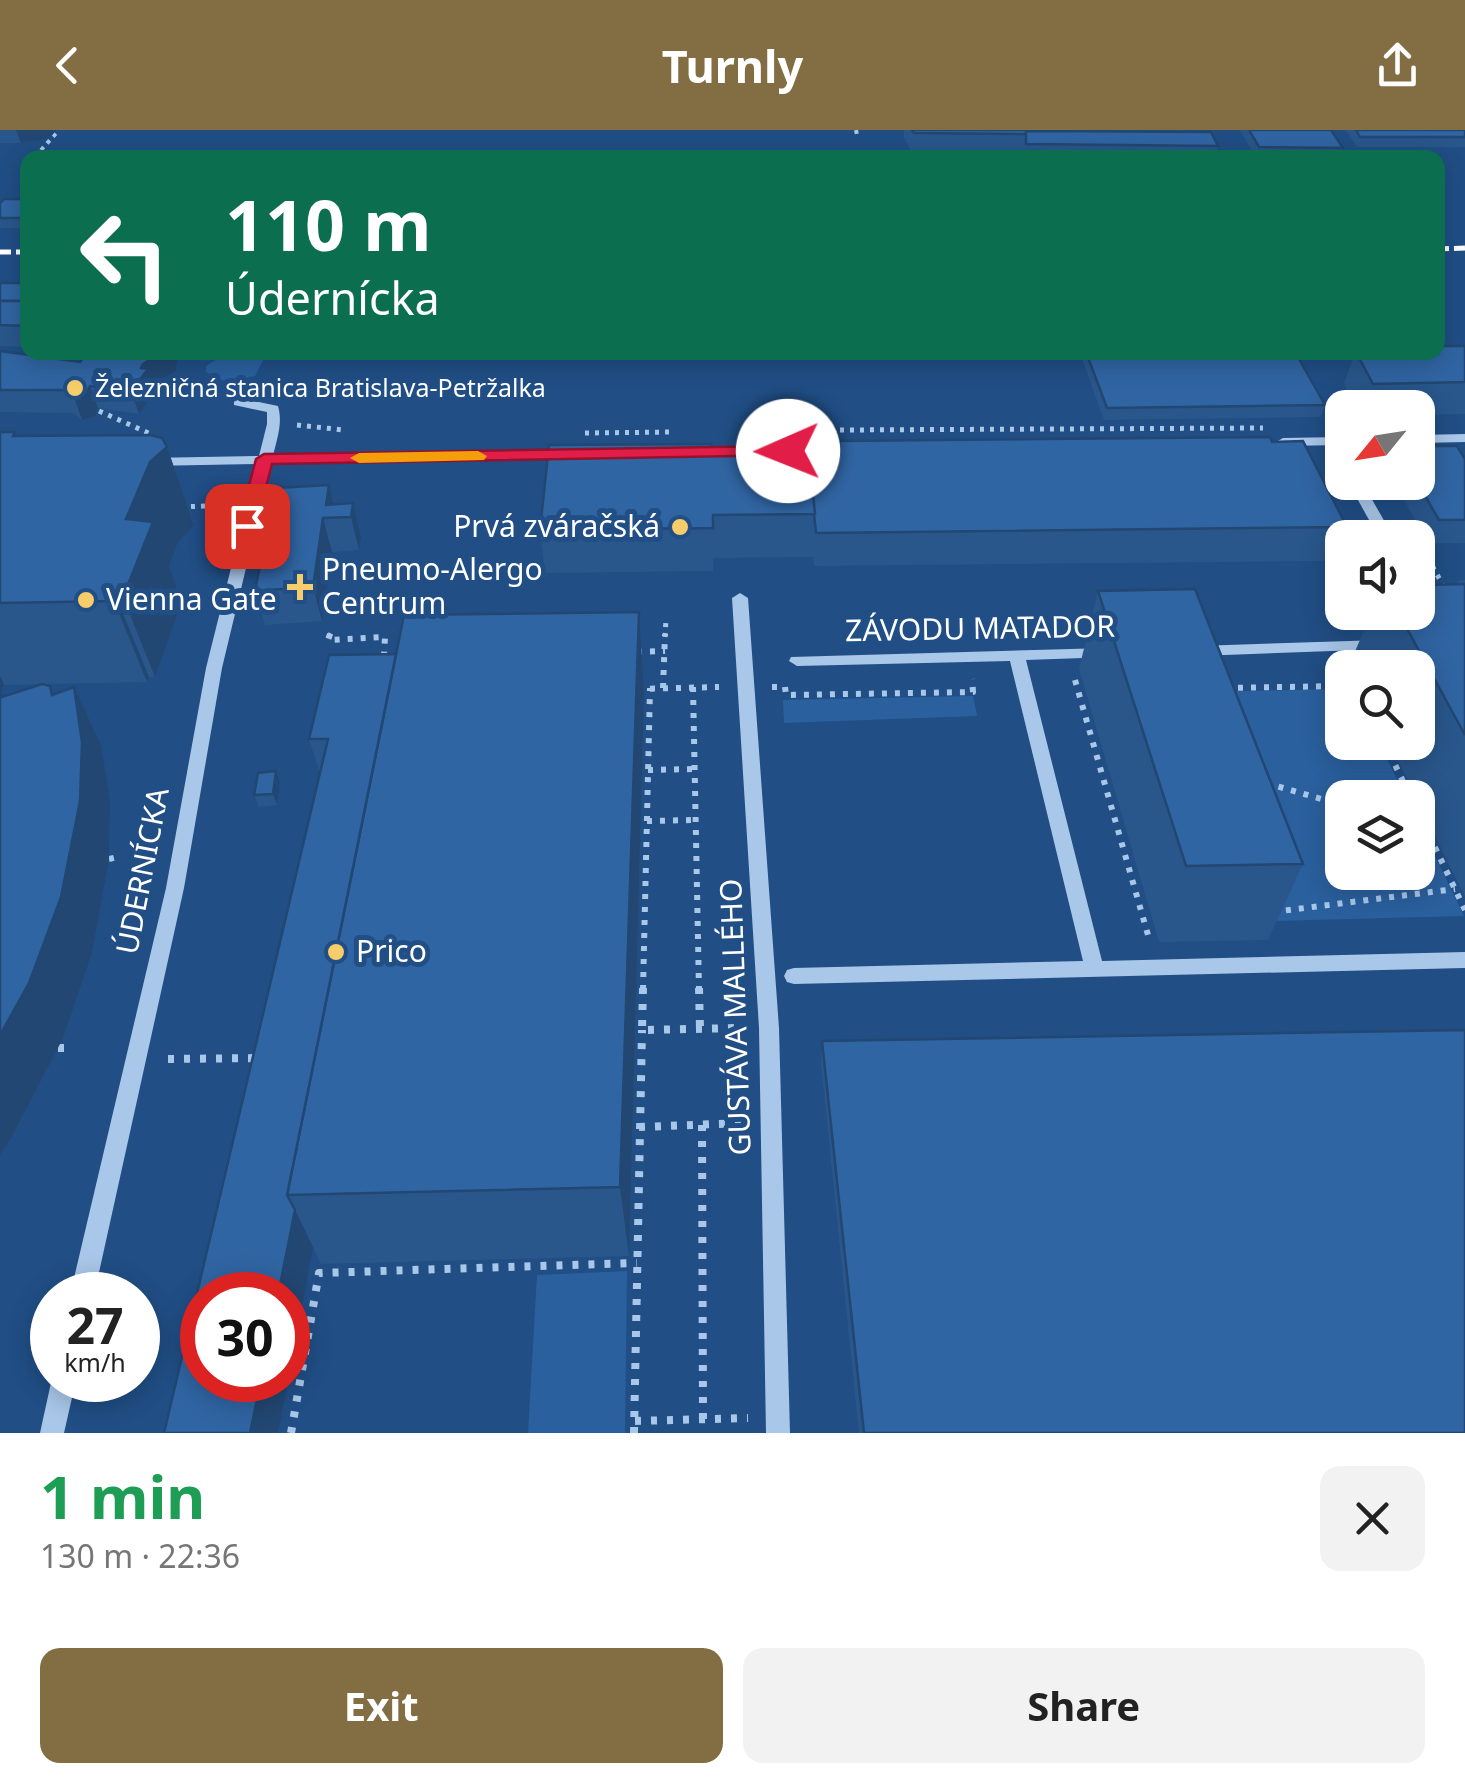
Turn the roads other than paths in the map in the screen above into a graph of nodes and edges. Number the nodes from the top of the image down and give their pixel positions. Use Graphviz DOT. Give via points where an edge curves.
graph roads {
  1 [pos="239,402"];
  2 [pos="1264,435"];
  3 [pos="1465,438"];
  4 [pos="1435,439"];
  5 [pos="1325,440"];
  6 [pos="847,450"];
  7 [pos="668,453"];
  8 [pos="589,454"];
  9 [pos="264,459"];
  10 [pos="127,462"];
  11 [pos="740,598"];
  12 [pos="1394,645"];
  13 [pos="1132,652"];
  14 [pos="1171,652"];
  15 [pos="1018,656"];
  16 [pos="796,661"];
  17 [pos="1465,960"];
  18 [pos="1094,968"];
  19 [pos="794,976"];
  20 [pos="87,1272"];
  21 [pos="59,1402"];
  22 [pos="778,1425"];
  23 [pos="52,1433"];
  1 -- 9 [label="street, ÚDERNÍCKA" via="272,409"];
  2 -- 5 [label="street"];
  3 -- 4 [label="street"];
  6 -- 7 [label="street"];
  8 -- 9 [label="street"];
  9 -- 10 [label="street"];
  9 -- 20 [label="street, ÚDERNÍCKA"];
  11 -- 22 [label="street, GUSTÁVA MALLÉHO" via="769,1028"];
  12 -- 14 [label="street"];
  13 -- 15 [label="street, ZÁVODU MATADOR"];
  15 -- 16 [label="street, ZÁVODU MATADOR"];
  15 -- 18 [label="street"];
  17 -- 18 [label="street"];
  18 -- 19 [label="street"];
  21 -- 23 [label="street"];
}
